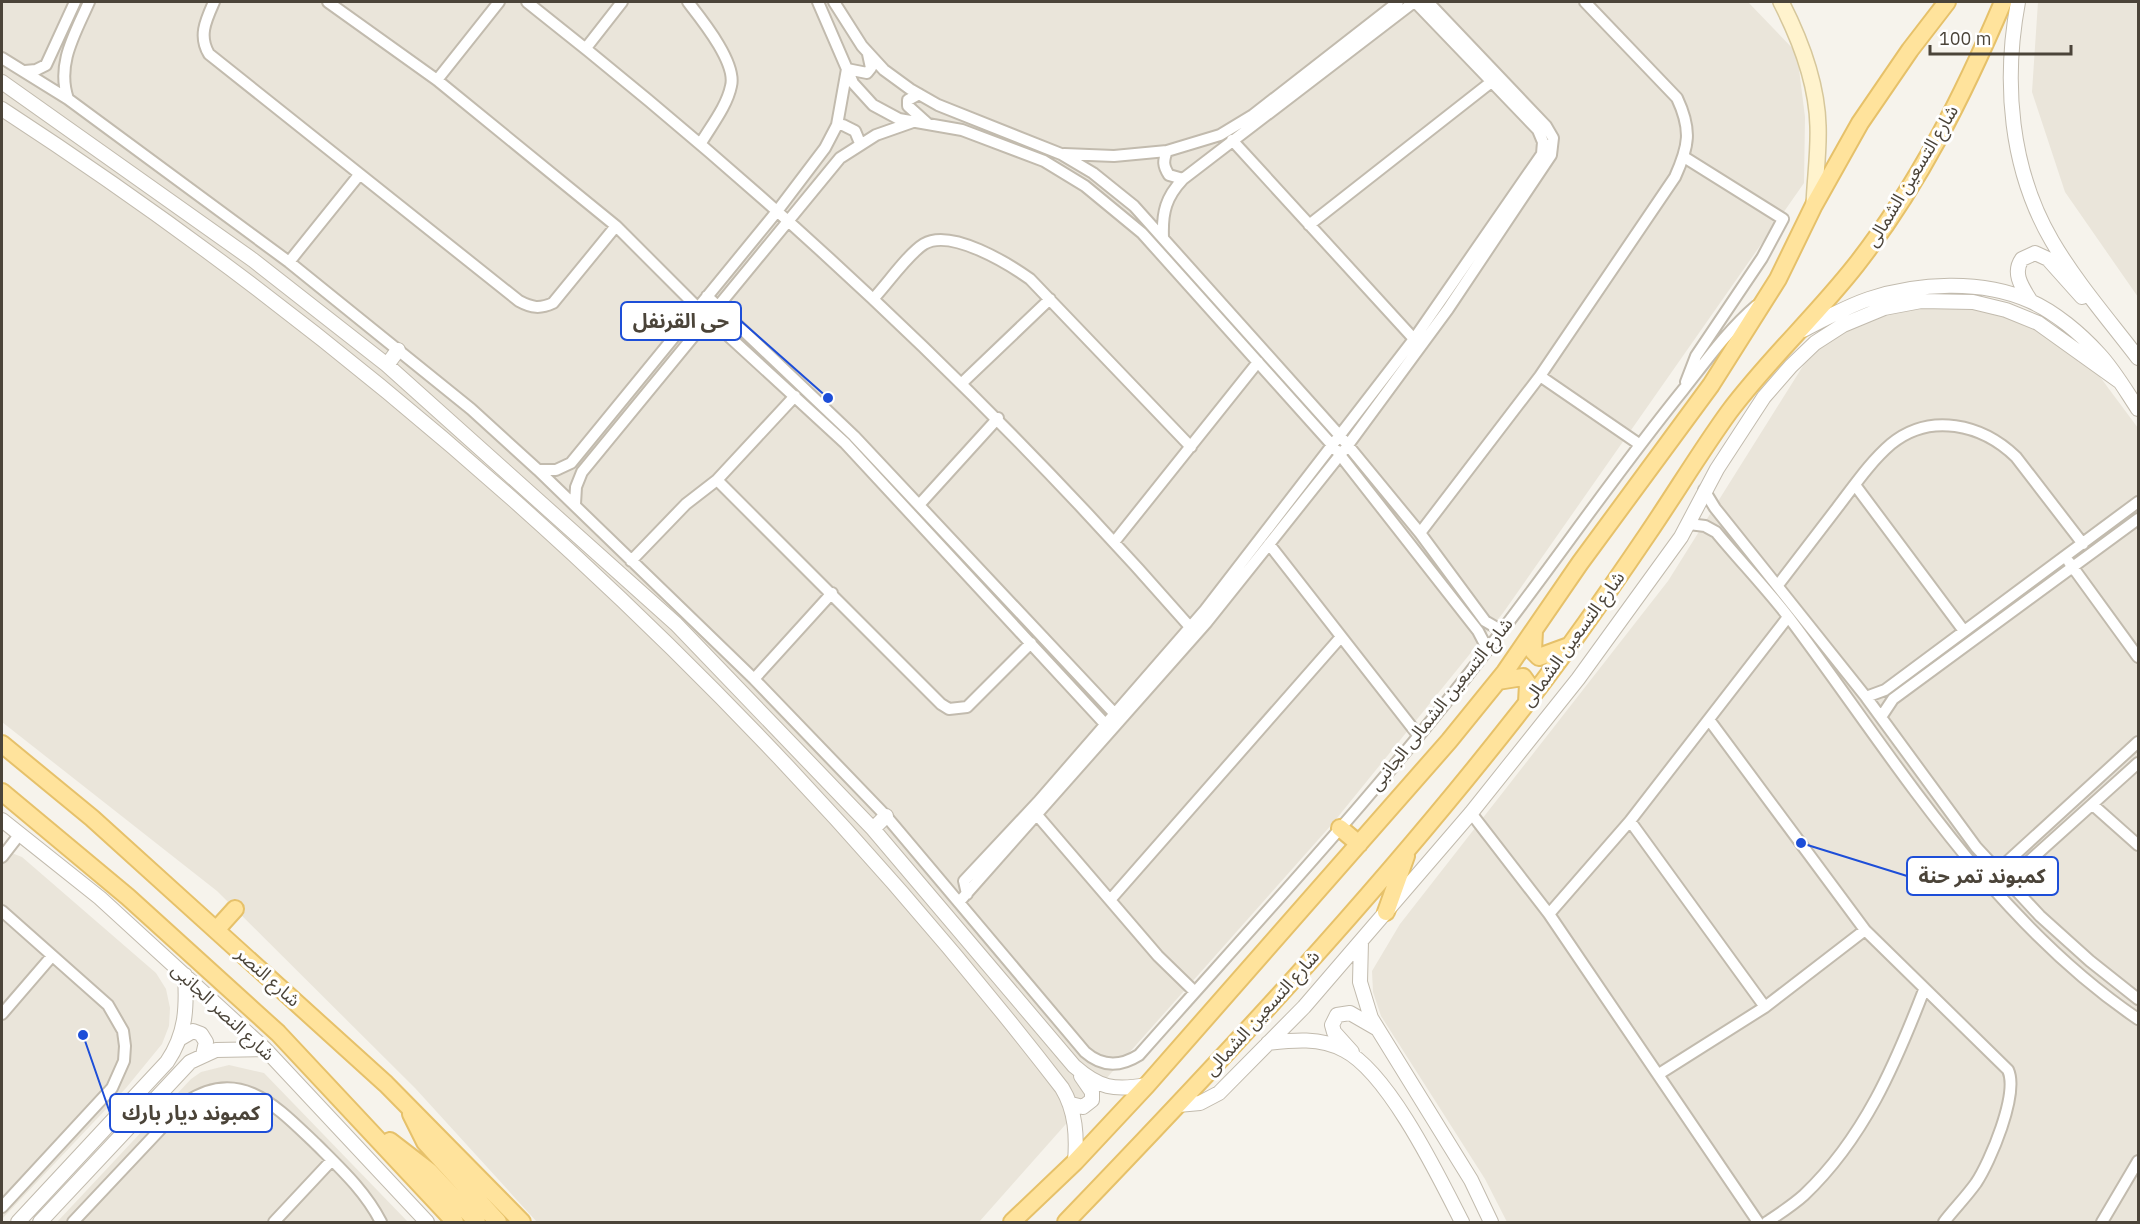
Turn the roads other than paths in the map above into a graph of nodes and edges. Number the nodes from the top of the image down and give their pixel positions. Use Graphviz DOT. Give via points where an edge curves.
graph roads {
  1 [pos="75,2"];
  2 [pos="89,2"];
  3 [pos="214,2"];
  4 [pos="328,2"];
  5 [pos="499,2"];
  6 [pos="527,2"];
  7 [pos="622,2"];
  8 [pos="688,2"];
  9 [pos="818,2"];
  10 [pos="834,2"];
  11 [pos="1398,2"];
  12 [pos="1415,2"];
  13 [pos="1428,2"];
  14 [pos="1585,2"];
  15 [pos="1781,2"];
  16 [pos="1947,2"];
  17 [pos="2004,2"];
  18 [pos="2018,2"];
  19 [pos="585,48"];
  20 [pos="868,53"];
  21 [pos="2,58"];
  22 [pos="847,69"];
  23 [pos="26,71"];
  24 [pos="437,80"];
  25 [pos="2,82"];
  26 [pos="1490,82"];
  27 [pos="919,94"];
  28 [pos="68,99"];
  29 [pos="2,109"];
  30 [pos="914,122"];
  31 [pos="929,124"];
  32 [pos="837,125"];
  33 [pos="1233,141"];
  34 [pos="701,143"];
  35 [pos="860,143"];
  36 [pos="1167,151"];
  37 [pos="105,153"];
  38 [pos="1061,154"];
  39 [pos="1684,157"];
  40 [pos="125,168"];
  41 [pos="94,171"];
  42 [pos="359,174"];
  43 [pos="1183,179"];
  44 [pos="115,186"];
  45 [pos="1814,205"];
  46 [pos="778,210"];
  47 [pos="789,220"];
  48 [pos="1309,225"];
  49 [pos="616,226"];
  50 [pos="1163,237"];
  51 [pos="289,262"];
  52 [pos="708,296"];
  53 [pos="1767,296"];
  54 [pos="874,298"];
  55 [pos="1050,299"];
  56 [pos="2030,300"];
  57 [pos="718,306"];
  58 [pos="698,308"];
  59 [pos="2107,317"];
  60 [pos="709,318"];
  61 [pos="1795,333"];
  62 [pos="1414,339"];
  63 [pos="398,350"];
  64 [pos="2139,358"];
  65 [pos="1258,362"];
  66 [pos="387,365"];
  67 [pos="1540,376"];
  68 [pos="2119,381"];
  69 [pos="962,383"];
  70 [pos="1684,389"];
  71 [pos="795,396"];
  72 [pos="2139,409"];
  73 [pos="998,418"];
  74 [pos="1345,441"];
  75 [pos="1639,444"];
  76 [pos="1191,447"];
  77 [pos="1337,451"];
  78 [pos="538,470"];
  79 [pos="717,480"];
  80 [pos="1855,485"];
  81 [pos="1704,490"];
  82 [pos="2139,502"];
  83 [pos="575,504"];
  84 [pos="919,505"];
  85 [pos="2139,519"];
  86 [pos="1689,524"];
  87 [pos="1420,534"];
  88 [pos="1115,541"];
  89 [pos="1269,544"];
  90 [pos="2083,544"];
  91 [pos="2066,557"];
  92 [pos="631,561"];
  93 [pos="2073,568"];
  94 [pos="1778,585"];
  95 [pos="832,593"];
  96 [pos="651,602"];
  97 [pos="1788,616"];
  98 [pos="638,617"];
  99 [pos="676,624"];
  100 [pos="1190,627"];
  101 [pos="1534,630"];
  102 [pos="1502,631"];
  103 [pos="1964,631"];
  104 [pos="660,638"];
  105 [pos="1340,638"];
  106 [pos="1031,643"];
  107 [pos="1569,646"];
  108 [pos="1488,650"];
  109 [pos="2139,657"];
  110 [pos="1156,673"];
  111 [pos="754,679"];
  112 [pos="1498,681"];
  113 [pos="1866,697"];
  114 [pos="1527,702"];
  115 [pos="1115,714"];
  116 [pos="1881,717"];
  117 [pos="1710,721"];
  118 [pos="1106,725"];
  119 [pos="1418,735"];
  120 [pos="2139,742"];
  121 [pos="2,744"];
  122 [pos="2139,763"];
  123 [pos="2,792"];
  124 [pos="2093,806"];
  125 [pos="1471,813"];
  126 [pos="1037,815"];
  127 [pos="886,816"];
  128 [pos="1630,821"];
  129 [pos="3,823"];
  130 [pos="1340,828"];
  131 [pos="873,829"];
  132 [pos="20,835"];
  133 [pos="1359,844"];
  134 [pos="2139,845"];
  135 [pos="1410,846"];
  136 [pos="2,857"];
  137 [pos="1996,871"];
  138 [pos="2006,882"];
  139 [pos="964,897"];
  140 [pos="1110,900"];
  141 [pos="235,909"];
  142 [pos="2,911"];
  143 [pos="1386,912"];
  144 [pos="1549,914"];
  145 [pos="216,930"];
  146 [pos="1865,930"];
  147 [pos="1361,941"];
  148 [pos="52,956"];
  149 [pos="2090,962"];
  150 [pos="2080,974"];
  151 [pos="184,975"];
  152 [pos="1924,990"];
  153 [pos="1195,992"];
  154 [pos="2139,999"];
  155 [pos="1765,1007"];
  156 [pos="2,1014"];
  157 [pos="2139,1019"];
  158 [pos="1376,1028"];
  159 [pos="181,1038"];
  160 [pos="1268,1043"];
  161 [pos="265,1049"];
  162 [pos="203,1054"];
  163 [pos="1354,1056"];
  164 [pos="1074,1066"];
  165 [pos="1659,1074"];
  166 [pos="1147,1085"];
  167 [pos="408,1104"];
  168 [pos="1071,1104"];
  169 [pos="1178,1105"];
  170 [pos="372,1130"];
  171 [pos="332,1160"];
  172 [pos="2139,1161"];
  173 [pos="1074,1162"];
  174 [pos="2,1207"];
  175 [pos="18,1222"];
  176 [pos="40,1222"];
  177 [pos="73,1222"];
  178 [pos="274,1222"];
  179 [pos="381,1222"];
  180 [pos="428,1222"];
  181 [pos="455,1222"];
  182 [pos="477,1222"];
  183 [pos="498,1222"];
  184 [pos="522,1222"];
  185 [pos="1012,1222"];
  186 [pos="1066,1222"];
  187 [pos="1462,1222"];
  188 [pos="1491,1222"];
  189 [pos="1758,1222"];
  190 [pos="1767,1222"];
  191 [pos="1944,1222"];
  192 [pos="2102,1222"];
  1 -- 23 [label="street" via="46,65"];
  2 -- 28 [label="street" via="64,60 63,87"];
  3 -- 42 [label="street" via="203,30 209,54"];
  4 -- 24 [label="street"];
  5 -- 24 [label="street"];
  6 -- 19 [label="street"];
  7 -- 19 [label="street"];
  8 -- 34 [label="street" via="728,63 732,78 729,92"];
  9 -- 22 [label="street"];
  10 -- 20 [label="street"];
  11 -- 36 [label="street" via="1234,127 1208,140"];
  12 -- 26 [label="street"];
  12 -- 33 [label="street"];
  13 -- 74 [label="street" via="1546,126 1553,150 1448,309"];
  14 -- 39 [label="street" via="1677,98 1686,117 1688,138"];
  15 -- 45 [label="main road" via="1798,38 1815,100 1818,125"];
  16 -- 45 [label="main road, شارع التسعين الشمالى" via="1869,109"];
  17 -- 61 [label="main road, شارع التسعين الشمالى" via="1959,100 1904,197 1854,268"];
  18 -- 59 [label="street" via="2011,80 2015,140 2023,174 2034,207 2052,241"];
  19 -- 34 [label="street"];
  20 -- 22 [label="street" via="871,68 867,73"];
  20 -- 27 [label="street"];
  21 -- 23 [label="street"];
  22 -- 30 [label="street" via="853,83 873,105"];
  22 -- 32 [label="street"];
  23 -- 28 [label="street"];
  24 -- 49 [label="street"];
  25 -- 37 [label="street"];
  26 -- 48 [label="street"];
  26 -- 62 [label="street" via="1538,130 1543,150"];
  27 -- 31 [label="street" via="908,100 908,106"];
  27 -- 38 [label="street"];
  28 -- 51 [label="street"];
  29 -- 41 [label="street"];
  30 -- 31 [label="street"];
  30 -- 35 [label="street"];
  31 -- 65 [label="street" via="962,130 1044,161 1085,186 1142,233"];
  32 -- 35 [label="street" via="855,131"];
  32 -- 46 [label="street"];
  33 -- 43 [label="street"];
  33 -- 48 [label="street"];
  34 -- 46 [label="street"];
  35 -- 47 [label="street" via="840,158"];
  36 -- 38 [label="street" via="1114,156"];
  36 -- 43 [label="street" via="1165,168 1169,175"];
  37 -- 40 [label="street"];
  37 -- 41 [label="street" via="101,166"];
  38 -- 50 [label="street" via="1113,188"];
  39 -- 67 [label="street"];
  39 -- 70 [label="street" via="1783,219 1762,258 1696,356"];
  40 -- 44 [label="street" via="115,177"];
  40 -- 66 [label="street" via="253,260"];
  41 -- 44 [label="street"];
  42 -- 49 [label="street" via="530,307 542,308 553,303"];
  42 -- 51 [label="street"];
  43 -- 50 [label="street" via="1166,203"];
  44 -- 98 [label="street" via="278,307 488,475"];
  45 -- 53 [label="main road, شارع التسعين الشمالى"];
  46 -- 47 [label="street"];
  46 -- 52 [label="street"];
  47 -- 54 [label="street"];
  47 -- 57 [label="street"];
  48 -- 62 [label="street"];
  49 -- 58 [label="street"];
  50 -- 74 [label="street"];
  51 -- 63 [label="street"];
  52 -- 57 [label="street"];
  52 -- 58 [label="street"];
  53 -- 70 [label="street, شارع التسعين الشمالى الجانبى" via="1730,332"];
  53 -- 101 [label="main road, شارع التسعين الشمالى" via="1697,405"];
  54 -- 55 [label="street" via="916,251 934,240 963,245 998,258 1030,279"];
  54 -- 69 [label="street"];
  55 -- 69 [label="street"];
  55 -- 76 [label="street"];
  56 -- 59 [label="street" via="2019,281 2018,266 2025,256 2040,254 2087,303"];
  56 -- 61 [label="street" via="1969,287 1909,290 1851,306"];
  56 -- 68 [label="street" via="2081,337"];
  57 -- 60 [label="street"];
  57 -- 84 [label="street" via="854,436"];
  58 -- 60 [label="street"];
  58 -- 78 [label="street" via="571,463 556,470"];
  59 -- 64 [label="street"];
  60 -- 71 [label="street"];
  60 -- 83 [label="street" via="582,472"];
  61 -- 107 [label="main road, شارع التسعين الشمالى" via="1727,416"];
  62 -- 74 [label="street"];
  63 -- 66 [label="street"];
  63 -- 78 [label="street"];
  65 -- 76 [label="street"];
  65 -- 77 [label="street"];
  66 -- 96 [label="street"];
  67 -- 75 [label="street"];
  67 -- 87 [label="street"];
  68 -- 72 [label="street"];
  68 -- 81 [label="street" via="2053,332 2007,310 1973,302 1938,300 1884,308 1843,325 1797,360 1740,431"];
  69 -- 73 [label="street"];
  70 -- 75 [label="street, شارع التسعين الشمالى الجانبى"];
  71 -- 79 [label="street"];
  71 -- 106 [label="street" via="846,443"];
  73 -- 84 [label="street"];
  73 -- 88 [label="street"];
  74 -- 77 [label="street"];
  74 -- 87 [label="street"];
  75 -- 102 [label="street, شارع التسعين الشمالى الجانبى"];
  76 -- 88 [label="street"];
  77 -- 89 [label="street"];
  77 -- 100 [label="street"];
  77 -- 108 [label="street" via="1478,631"];
  78 -- 83 [label="street"];
  79 -- 92 [label="street" via="686,504"];
  79 -- 95 [label="street"];
  80 -- 90 [label="street" via="1877,458 1902,437 1927,427 1967,427 1986,434 2016,457"];
  80 -- 94 [label="street"];
  80 -- 103 [label="street"];
  81 -- 86 [label="street"];
  81 -- 94 [label="street" via="1714,508"];
  82 -- 90 [label="street"];
  83 -- 92 [label="street"];
  84 -- 115 [label="street"];
  85 -- 93 [label="street"];
  86 -- 97 [label="street" via="1716,532"];
  86 -- 125 [label="street" via="1578,679"];
  87 -- 102 [label="street" via="1485,621"];
  88 -- 100 [label="street"];
  89 -- 105 [label="street"];
  89 -- 110 [label="street"];
  90 -- 91 [label="street"];
  91 -- 93 [label="street"];
  91 -- 103 [label="street"];
  92 -- 111 [label="street"];
  93 -- 109 [label="street"];
  93 -- 116 [label="street" via="1893,699"];
  94 -- 113 [label="street"];
  95 -- 106 [label="street" via="949,708 967,707"];
  95 -- 111 [label="street"];
  96 -- 98 [label="street" via="650,610"];
  96 -- 99 [label="street"];
  97 -- 117 [label="street"];
  97 -- 150 [label="street" via="1943,827 2005,901"];
  98 -- 104 [label="street"];
  99 -- 104 [label="street" via="666,626"];
  99 -- 131 [label="street"];
  100 -- 110 [label="street"];
  101 -- 107 [label="main road" via="1536,656"];
  101 -- 112 [label="main road, شارع التسعين الشمالى"];
  102 -- 108 [label="street, شارع التسعين الشمالى الجانبى"];
  103 -- 113 [label="street" via="1885,690"];
  104 -- 168 [label="street" via="806,787 933,928"];
  105 -- 119 [label="street"];
  105 -- 140 [label="street"];
  106 -- 118 [label="street"];
  107 -- 114 [label="main road, شارع التسعين الشمالى"];
  108 -- 119 [label="street, شارع التسعين الشمالى الجانبى"];
  110 -- 115 [label="street"];
  110 -- 126 [label="street"];
  111 -- 127 [label="street"];
  112 -- 114 [label="main road" via="1523,677 1528,684"];
  112 -- 133 [label="main road, شارع التسعين الشمالى"];
  113 -- 116 [label="street"];
  114 -- 135 [label="main road, شارع التسعين الشمالى"];
  115 -- 118 [label="street"];
  116 -- 137 [label="street"];
  117 -- 128 [label="street"];
  117 -- 146 [label="street"];
  118 -- 139 [label="street" via="964,881"];
  119 -- 130 [label="street, شارع التسعين الشمالى الجانبى"];
  120 -- 137 [label="street"];
  121 -- 145 [label="main road, شارع النصر" via="92,818"];
  122 -- 124 [label="street"];
  123 -- 170 [label="main road, شارع النصر" via="128,897 278,1033"];
  124 -- 134 [label="street"];
  124 -- 138 [label="street"];
  125 -- 143 [label="street"];
  125 -- 144 [label="street"];
  126 -- 139 [label="street"];
  126 -- 140 [label="street"];
  127 -- 131 [label="street"];
  127 -- 139 [label="street"];
  128 -- 144 [label="street"];
  128 -- 155 [label="street"];
  129 -- 132 [label="street, شارع النصر الجانبى"];
  130 -- 133 [label="main road"];
  130 -- 153 [label="street, شارع التسعين الشمالى الجانبى"];
  131 -- 164 [label="street"];
  132 -- 136 [label="street"];
  132 -- 151 [label="street, شارع النصر الجانبى" via="100,898"];
  133 -- 166 [label="main road, شارع التسعين الشمالى"];
  135 -- 143 [label="main road"];
  135 -- 169 [label="main road, شارع التسعين الشمالى" via="1244,1036"];
  137 -- 138 [label="street"];
  138 -- 149 [label="street"];
  139 -- 153 [label="street, شارع التسعين الشمالى الجانبى" via="1093,1058 1112,1064 1139,1055"];
  140 -- 153 [label="street"];
  141 -- 145 [label="main road"];
  142 -- 148 [label="street"];
  143 -- 147 [label="street"];
  144 -- 165 [label="street"];
  145 -- 167 [label="main road, شارع النصر"];
  146 -- 152 [label="street"];
  146 -- 155 [label="street"];
  147 -- 158 [label="street" via="1360,982"];
  147 -- 160 [label="street"];
  148 -- 156 [label="street"];
  148 -- 174 [label="street" via="113,1011 123,1031 124,1061 112,1088"];
  149 -- 150 [label="street"];
  149 -- 154 [label="street"];
  150 -- 157 [label="street"];
  151 -- 159 [label="street" via="186,1010"];
  151 -- 161 [label="street, شارع النصر الجانبى"];
  152 -- 190 [label="street" via="1890,1073 1856,1134 1802,1196"];
  152 -- 191 [label="street" via="2004,1065 2012,1085 1991,1154 1976,1182"];
  155 -- 165 [label="street"];
  158 -- 163 [label="street" via="1350,1013 1335,1017 1334,1032"];
  158 -- 188 [label="street" via="1413,1082"];
  159 -- 162 [label="street" via="193,1031 201,1034 206,1042"];
  159 -- 175 [label="street" via="167,1062"];
  160 -- 163 [label="street" via="1317,1041"];
  160 -- 169 [label="street" via="1219,1093 1200,1103"];
  161 -- 162 [label="street" via="230,1047"];
  161 -- 180 [label="street, شارع النصر الجانبى"];
  162 -- 176 [label="street" via="179,1071"];
  163 -- 187 [label="street" via="1406,1120"];
  164 -- 166 [label="street" via="1100,1085"];
  164 -- 168 [label="street" via="1093,1096 1086,1106"];
  165 -- 189 [label="street"];
  166 -- 173 [label="main road, شارع التسعين الشمالى"];
  167 -- 183 [label="main road" via="416,1128 431,1149"];
  167 -- 184 [label="main road, شارع النصر"];
  168 -- 173 [label="street" via="1076,1142"];
  169 -- 186 [label="main road, شارع التسعين الشمالى"];
  170 -- 181 [label="main road, شارع النصر"];
  170 -- 182 [label="main road" via="419,1162"];
  171 -- 177 [label="street" via="267,1100 238,1089 212,1090 185,1103"];
  171 -- 178 [label="street"];
  171 -- 179 [label="street" via="359,1187"];
  172 -- 192 [label="street"];
  173 -- 185 [label="main road, شارع التسعين الشمالى"];
}
